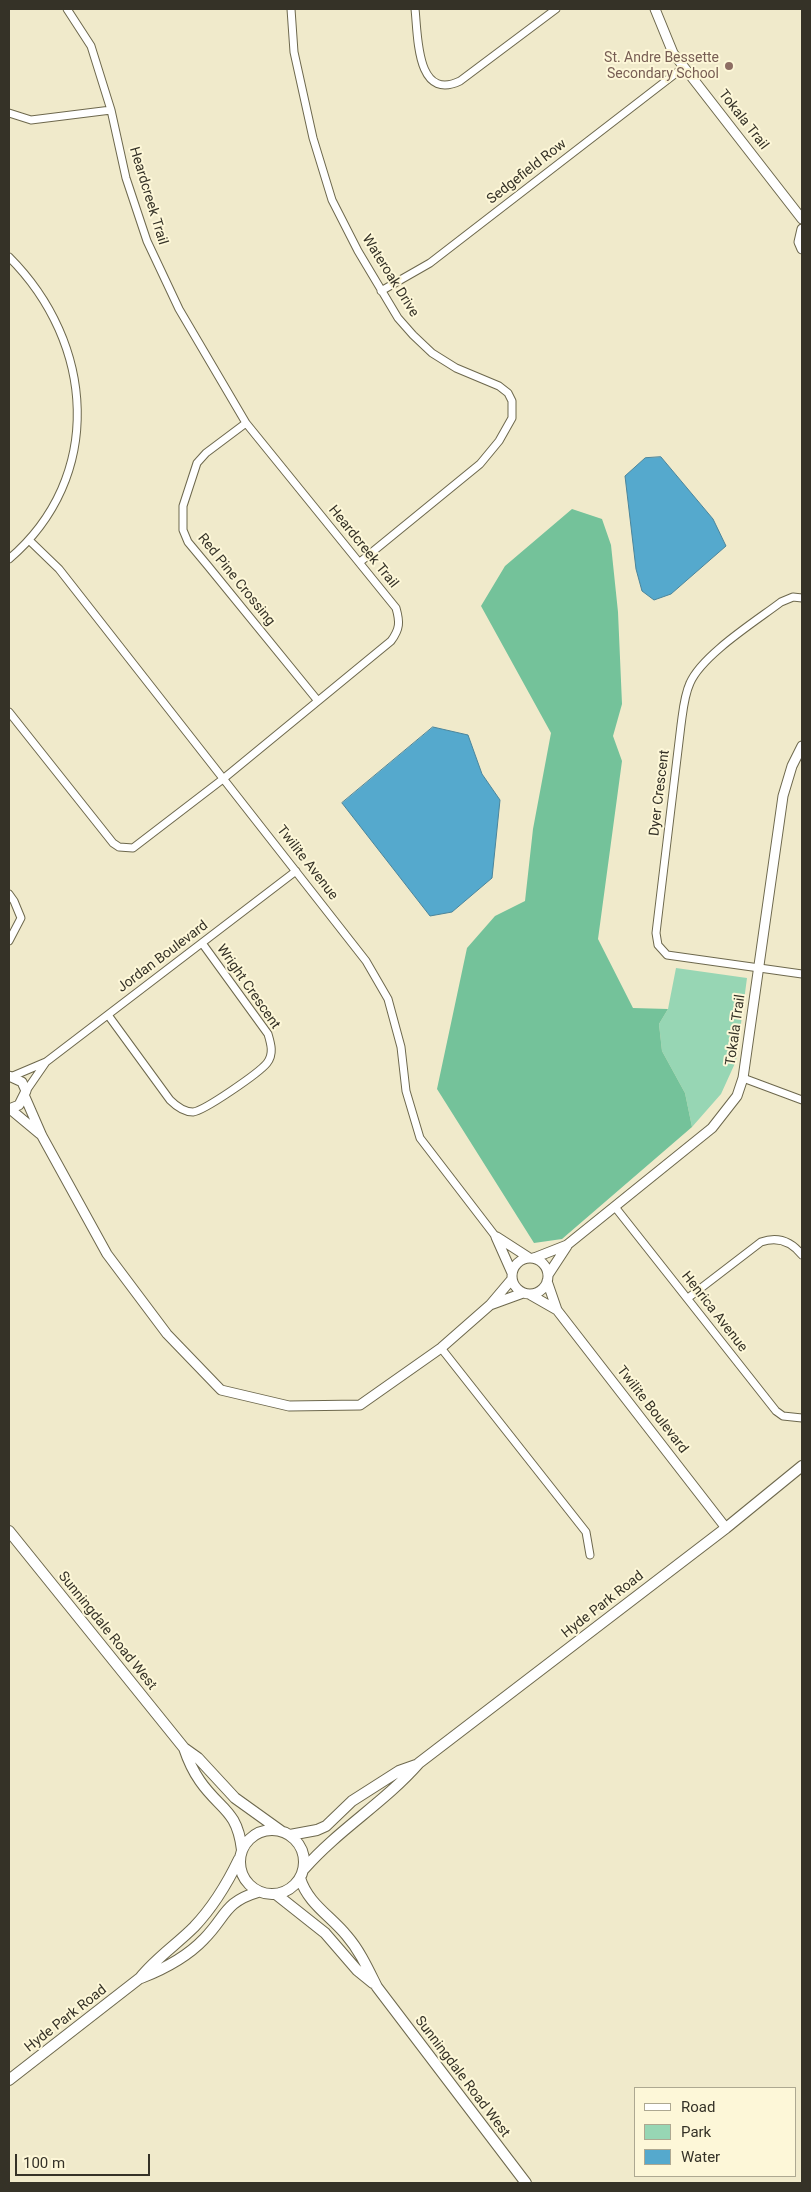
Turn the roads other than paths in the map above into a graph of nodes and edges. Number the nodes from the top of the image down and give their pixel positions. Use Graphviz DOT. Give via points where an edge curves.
graph roads {
  1 [pos="67,9"];
  2 [pos="291,9"];
  3 [pos="415,9"];
  4 [pos="556,9"];
  5 [pos="655,9"];
  6 [pos="684,66"];
  7 [pos="111,110"];
  8 [pos="9,113"];
  9 [pos="802,219"];
  10 [pos="802,229"];
  11 [pos="802,249"];
  12 [pos="9,257"];
  13 [pos="381,291"];
  14 [pos="246,423"];
  15 [pos="30,541"];
  16 [pos="9,559"];
  17 [pos="360,562"];
  18 [pos="802,598"];
  19 [pos="318,701"];
  20 [pos="9,712"];
  21 [pos="802,746"];
  22 [pos="223,779"];
  23 [pos="296,871"];
  24 [pos="9,894"];
  25 [pos="9,941"];
  26 [pos="202,943"];
  27 [pos="758,970"];
  28 [pos="802,974"];
  29 [pos="108,1015"];
  30 [pos="46,1062"];
  31 [pos="11,1076"];
  32 [pos="743,1078"];
  33 [pos="25,1094"];
  34 [pos="802,1100"];
  35 [pos="9,1109"];
  36 [pos="42,1136"];
  37 [pos="616,1207"];
  38 [pos="496,1237"];
  39 [pos="567,1245"];
  40 [pos="802,1255"];
  41 [pos="531,1257"];
  42 [pos="512,1276"];
  43 [pos="548,1278"];
  44 [pos="526,1293"];
  45 [pos="688,1298"];
  46 [pos="490,1305"];
  47 [pos="557,1310"];
  48 [pos="441,1348"];
  49 [pos="802,1418"];
  50 [pos="802,1466"];
  51 [pos="726,1528"];
  52 [pos="9,1531"];
  53 [pos="590,1555"];
  54 [pos="184,1748"];
  55 [pos="419,1763"];
  56 [pos="286,1833"];
  57 [pos="240,1855"];
  58 [pos="302,1873"];
  59 [pos="258,1892"];
  60 [pos="277,1894"];
  61 [pos="140,1978"];
  62 [pos="377,1987"];
  63 [pos="9,2080"];
  64 [pos="526,2183"];
  1 -- 7 [label="street, Heardcreek Trail" via="91,46"];
  2 -- 13 [label="street, Wateroak Drive" via="300,88 329,193"];
  3 -- 4 [label="street" via="423,70 435,83 445,85 460,82"];
  5 -- 6 [label="street, Tokala Trail" via="666,39"];
  6 -- 9 [label="street, Tokala Trail"];
  6 -- 13 [label="street, Sedgefield Row" via="430,263"];
  7 -- 8 [label="street" via="31,120"];
  7 -- 14 [label="street, Heardcreek Trail" via="126,178 147,241 179,309"];
  10 -- 11 [label="street"];
  12 -- 15 [label="street" via="46,301 63,334 77,391 78,418 66,474 57,500"];
  13 -- 17 [label="street, Wateroak Drive" via="398,318 432,353 456,368 499,386 508,393 513,409 505,430 480,464"];
  14 -- 17 [label="street, Heardcreek Trail"];
  14 -- 19 [label="street, Red Pine Crossing" via="197,463 182,506 183,530 188,542"];
  15 -- 16 [label="street"];
  15 -- 22 [label="street, Twilite Avenue" via="59,569"];
  17 -- 19 [label="street, Heardcreek Trail" via="396,608 400,621 398,633"];
  18 -- 27 [label="street, Dyer Crescent" via="793,597 781,602 710,658 690,683 681,725 656,933 658,945 667,955"];
  19 -- 22 [label="street, Heardcreek Trail"];
  20 -- 22 [label="street, Heardcreek Trail" via="119,847 133,848 140,844"];
  21 -- 27 [label="street, Tokala Trail" via="783,796"];
  22 -- 23 [label="street, Twilite Avenue"];
  23 -- 26 [label="street, Jordan Boulevard"];
  23 -- 38 [label="street, Twilite Avenue" via="366,961 388,999 401,1047 406,1091 420,1138"];
  24 -- 25 [label="street" via="21,918"];
  26 -- 29 [label="street, Jordan Boulevard"];
  26 -- 29 [label="street, Wright Crescent" via="268,1034 272,1048 267,1063 206,1109 192,1112 180,1109"];
  27 -- 28 [label="street"];
  27 -- 32 [label="street, Tokala Trail"];
  29 -- 30 [label="street, Jordan Boulevard"];
  30 -- 31 [label="street, Jordan Boulevard"];
  30 -- 33 [label="street, Jordan Boulevard"];
  31 -- 33 [label="street" via="22,1082"];
  32 -- 34 [label="street"];
  32 -- 37 [label="street, Tokala Trail" via="737,1096 712,1128"];
  33 -- 35 [label="street" via="19,1105"];
  33 -- 36 [label="street"];
  35 -- 36 [label="street"];
  36 -- 48 [label="street" via="107,1254 167,1334 222,1390 289,1406 360,1405"];
  37 -- 39 [label="street, Tokala Trail"];
  37 -- 45 [label="street, Henrica Avenue"];
  38 -- 41 [label="street, Twilite Avenue"];
  38 -- 42 [label="street, Twilite Avenue"];
  39 -- 41 [label="street, Tokala Trail"];
  39 -- 43 [label="street, Tokala Trail"];
  40 -- 45 [label="street" via="790,1243 771,1238 761,1242"];
  41 -- 42 [label="street" via="517,1262"];
  41 -- 43 [label="street" via="544,1264"];
  42 -- 44 [label="street" via="518,1289"];
  42 -- 46 [label="street"];
  43 -- 44 [label="street" via="540,1291"];
  43 -- 47 [label="street, Twilite Boulevard"];
  44 -- 46 [label="street"];
  44 -- 47 [label="street, Twilite Boulevard"];
  45 -- 49 [label="street, Henrica Avenue" via="776,1411 783,1416"];
  46 -- 48 [label="street"];
  47 -- 51 [label="street, Twilite Boulevard"];
  48 -- 53 [label="street" via="586,1532"];
  50 -- 51 [label="main road, Hyde Park Road"];
  51 -- 55 [label="main road, Hyde Park Road"];
  52 -- 54 [label="main road, Sunningdale Road West"];
  54 -- 56 [label="main road, Sunningdale Road West" via="198,1758 235,1798"];
  54 -- 57 [label="main road, Sunningdale Road West" via="200,1781 235,1820 240,1833"];
  55 -- 56 [label="main road, Hyde Park Road" via="352,1801 326,1826"];
  55 -- 58 [label="main road, Hyde Park Road" via="401,1783 326,1844"];
  56 -- 57 [label="main road" via="272,1829 254,1835"];
  56 -- 58 [label="main road" via="302,1849"];
  57 -- 59 [label="main road" via="244,1878"];
  57 -- 61 [label="main road, Hyde Park Road" via="205,1914"];
  58 -- 60 [label="main road" via="286,1892"];
  58 -- 62 [label="main road, Sunningdale Road West" via="310,1899 356,1947"];
  59 -- 60 [label="main road"];
  59 -- 61 [label="main road, Hyde Park Road" via="236,1900 191,1951"];
  60 -- 62 [label="main road, Sunningdale Road West" via="326,1932 357,1970"];
  61 -- 63 [label="main road, Hyde Park Road"];
  62 -- 64 [label="main road, Sunningdale Road West"];
}
